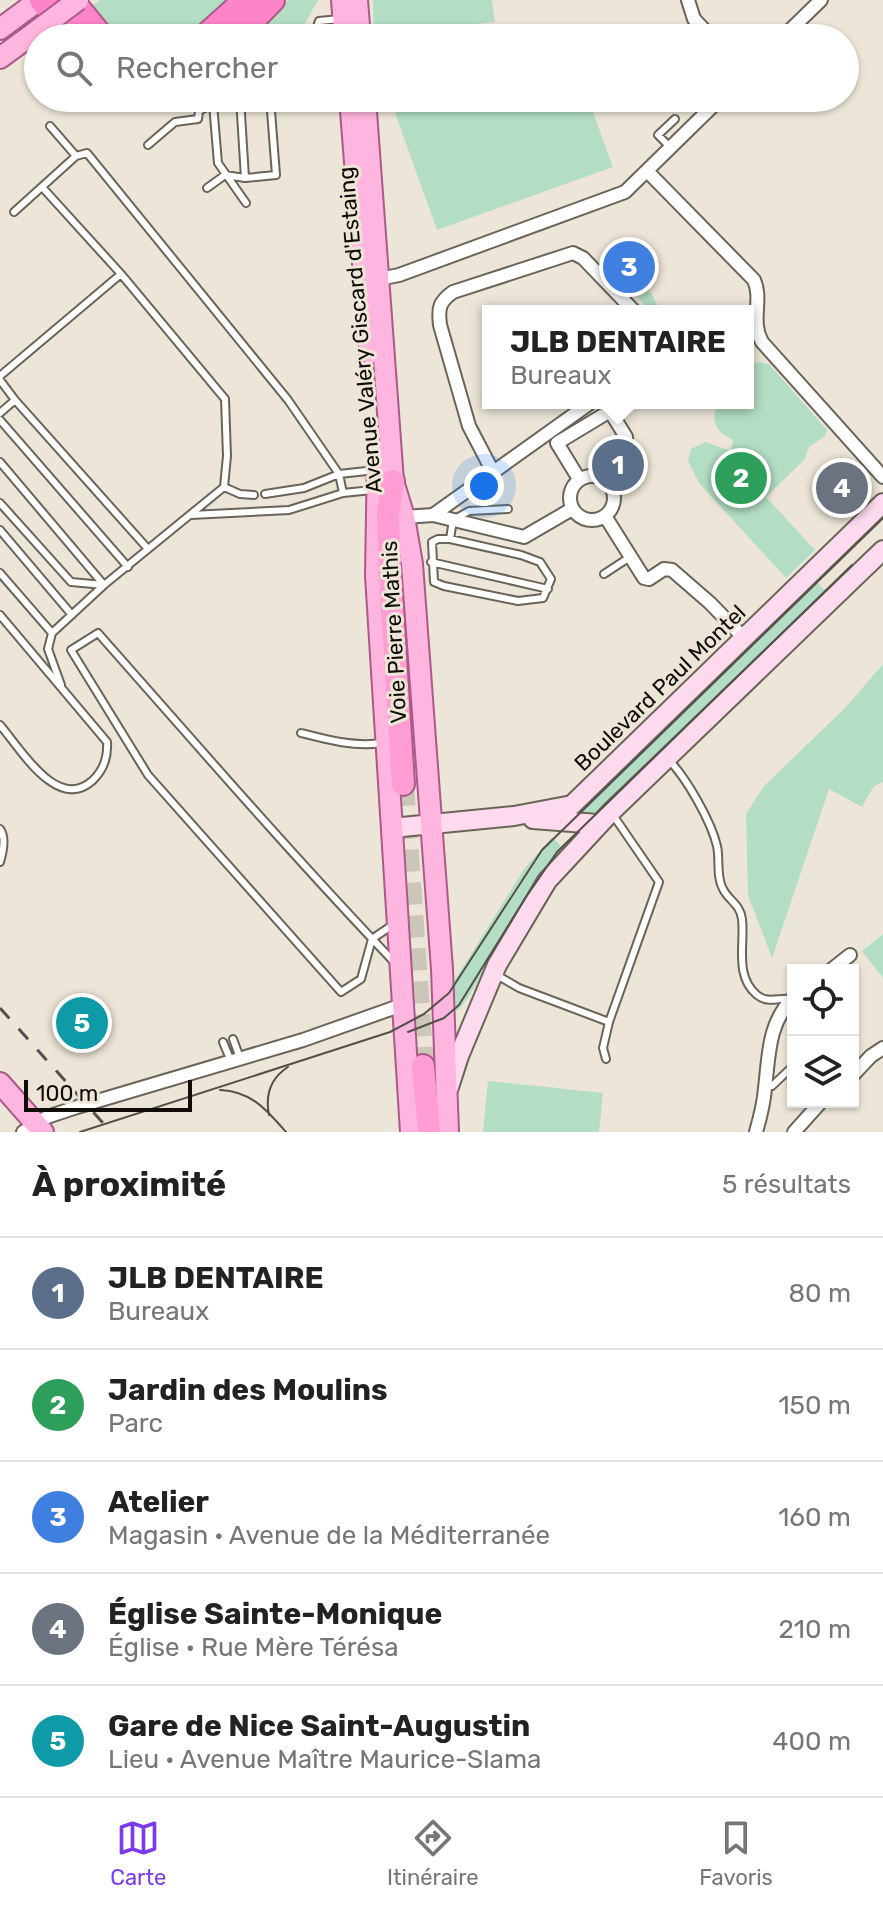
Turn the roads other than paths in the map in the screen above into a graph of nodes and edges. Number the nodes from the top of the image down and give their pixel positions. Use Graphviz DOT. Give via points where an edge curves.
graph roads {
  1 [pos="41,0"];
  2 [pos="71,0"];
  3 [pos="78,0"];
  4 [pos="246,0"];
  5 [pos="272,0"];
  6 [pos="357,0"];
  7 [pos="688,0"];
  8 [pos="821,0"];
  9 [pos="344,19"];
  10 [pos="8,24"];
  11 [pos="46,24"];
  12 [pos="60,24"];
  13 [pos="91,24"];
  14 [pos="219,24"];
  15 [pos="249,24"];
  16 [pos="318,24"];
  17 [pos="359,24"];
  18 [pos="699,24"];
  19 [pos="797,24"];
  20 [pos="24,40"];
  21 [pos="0,58"];
  22 [pos="199,112"];
  23 [pos="214,112"];
  24 [pos="241,112"];
  25 [pos="271,112"];
  26 [pos="351,112"];
  27 [pos="366,112"];
  28 [pos="707,112"];
  29 [pos="675,119"];
  30 [pos="50,126"];
  31 [pos="90,144"];
  32 [pos="148,145"];
  33 [pos="671,148"];
  34 [pos="87,153"];
  35 [pos="76,156"];
  36 [pos="648,172"];
  37 [pos="225,175"];
  38 [pos="245,178"];
  39 [pos="42,187"];
  40 [pos="207,188"];
  41 [pos="246,203"];
  42 [pos="14,212"];
  43 [pos="121,274"];
  44 [pos="379,279"];
  45 [pos="628,305"];
  46 [pos="0,378"];
  47 [pos="15,400"];
  48 [pos="582,409"];
  49 [pos="0,413"];
  50 [pos="0,420"];
  51 [pos="626,437"];
  52 [pos="0,462"];
  53 [pos="493,472"];
  54 [pos="339,474"];
  55 [pos="883,477"];
  56 [pos="579,479"];
  57 [pos="383,480"];
  58 [pos="224,487"];
  59 [pos="343,493"];
  60 [pos="265,494"];
  61 [pos="254,495"];
  62 [pos="0,503"];
  63 [pos="883,503"];
  64 [pos="508,509"];
  65 [pos="572,509"];
  66 [pos="191,515"];
  67 [pos="433,515"];
  68 [pos="605,516"];
  69 [pos="404,517"];
  70 [pos="453,520"];
  71 [pos="0,530"];
  72 [pos="524,537"];
  73 [pos="450,539"];
  74 [pos="148,549"];
  75 [pos="883,550"];
  76 [pos="521,555"];
  77 [pos="630,557"];
  78 [pos="431,562"];
  79 [pos="128,567"];
  80 [pos="0,573"];
  81 [pos="604,574"];
  82 [pos="104,585"];
  83 [pos="548,589"];
  84 [pos="0,615"];
  85 [pos="72,615"];
  86 [pos="52,633"];
  87 [pos="745,639"];
  88 [pos="61,685"];
  89 [pos="0,725"];
  90 [pos="301,733"];
  91 [pos="385,743"];
  92 [pos="667,758"];
  93 [pos="403,784"];
  94 [pos="514,816"];
  95 [pos="605,818"];
  96 [pos="431,825"];
  97 [pos="392,828"];
  98 [pos="0,829"];
  99 [pos="0,862"];
  100 [pos="398,921"];
  101 [pos="372,939"];
  102 [pos="850,955"];
  103 [pos="839,964"];
  104 [pos="401,968"];
  105 [pos="493,973"];
  106 [pos="787,999"];
  107 [pos="402,1005"];
  108 [pos="787,1006"];
  109 [pos="609,1022"];
  110 [pos="233,1039"];
  111 [pos="223,1042"];
  112 [pos="883,1048"];
  113 [pos="235,1059"];
  114 [pos="606,1059"];
  115 [pos="423,1066"];
  116 [pos="859,1069"];
  117 [pos="787,1072"];
  118 [pos="0,1083"];
  119 [pos="765,1087"];
  120 [pos="446,1097"];
  121 [pos="816,1108"];
  122 [pos="34,1129"];
  123 [pos="411,1132"];
  124 [pos="429,1132"];
  125 [pos="448,1132"];
  126 [pos="756,1132"];
  127 [pos="794,1132"];
  1 -- 10 [label="main road"];
  1 -- 12 [label="highway"];
  2 -- 13 [label="highway"];
  3 -- 11 [label="main road, bridge"];
  4 -- 14 [label="highway"];
  5 -- 15 [label="highway"];
  6 -- 17 [label="main road"];
  7 -- 18 [label="street"];
  8 -- 19 [label="street"];
  9 -- 16 [label="lane"];
  20 -- 21 [label="main road, bridge"];
  22 -- 32 [label="lane" via="198,119 175,122"];
  23 -- 37 [label="lane" via="218,163"];
  24 -- 38 [label="lane"];
  25 -- 38 [label="lane" via="276,175"];
  26 -- 57 [label="main road, Avenue Valéry Giscard d'Estaing"];
  27 -- 44 [label="main road, Avenue Valéry Giscard d'Estaing"];
  28 -- 33 [label="street"];
  29 -- 33 [label="lane" via="658,135"];
  30 -- 35 [label="lane"];
  31 -- 34 [label="lane"];
  33 -- 36 [label="street"];
  34 -- 35 [label="lane"];
  34 -- 54 [label="lane" via="288,400"];
  35 -- 39 [label="lane"];
  36 -- 44 [label="street" via="620,195"];
  36 -- 55 [label="street" via="754,280 756,332 762,342"];
  37 -- 38 [label="lane"];
  37 -- 40 [label="lane"];
  37 -- 41 [label="lane"];
  39 -- 42 [label="lane"];
  39 -- 43 [label="lane"];
  43 -- 46 [label="lane"];
  43 -- 58 [label="lane" via="225,399"];
  44 -- 57 [label="main road, Avenue Valéry Giscard d'Estaing"];
  45 -- 53 [label="street" via="573,253 441,300 440,325 469,426"];
  46 -- 47 [label="lane"];
  47 -- 49 [label="lane"];
  47 -- 74 [label="lane"];
  48 -- 53 [label="street"];
  50 -- 79 [label="lane"];
  51 -- 56 [label="street" via="610,411 557,443"];
  52 -- 82 [label="lane"];
  53 -- 67 [label="street"];
  54 -- 57 [label="lane"];
  54 -- 59 [label="lane"];
  54 -- 60 [label="lane" via="304,488"];
  56 -- 65 [label="street" via="569,496"];
  56 -- 68 [label="street" via="599,476 610,485 614,498"];
  57 -- 59 [label="lane"];
  57 -- 69 [label="main road, Avenue Valéry Giscard d'Estaing"];
  57 -- 91 [label="main road, Avenue Valéry Giscard d'Estaing" via="376,576"];
  57 -- 93 [label="highway, Voie Pierre Mathis"];
  58 -- 61 [label="lane"];
  58 -- 66 [label="lane"];
  59 -- 66 [label="lane" via="289,510"];
  62 -- 82 [label="lane" via="71,582"];
  63 -- 87 [label="main road, Boulevard Paul Montel"];
  64 -- 70 [label="lane" via="469,511"];
  65 -- 68 [label="street" via="591,520"];
  65 -- 72 [label="street"];
  66 -- 74 [label="lane"];
  67 -- 69 [label="street"];
  67 -- 70 [label="street"];
  68 -- 77 [label="street"];
  69 -- 96 [label="main road, Avenue Valéry Giscard d'Estaing"];
  70 -- 72 [label="street"];
  70 -- 73 [label="lane"];
  71 -- 85 [label="lane"];
  72 -- 76 [label="lane"];
  73 -- 76 [label="lane"];
  73 -- 78 [label="lane" via="432,542"];
  74 -- 79 [label="lane"];
  75 -- 92 [label="main road"];
  76 -- 83 [label="lane" via="540,562 551,579"];
  77 -- 81 [label="lane"];
  77 -- 87 [label="street" via="644,578 672,570"];
  78 -- 83 [label="lane"];
  78 -- 83 [label="lane" via="434,582 444,586 518,601 543,598"];
  79 -- 82 [label="lane"];
  80 -- 86 [label="lane"];
  82 -- 85 [label="lane"];
  84 -- 88 [label="lane"];
  85 -- 86 [label="lane"];
  86 -- 88 [label="lane" via="48,649"];
  87 -- 94 [label="main road, Boulevard Paul Montel" via="572,805"];
  88 -- 89 [label="lane" via="107,742 108,759 92,781 70,791 53,786"];
  90 -- 91 [label="lane" via="336,742"];
  91 -- 97 [label="main road, Avenue Valéry Giscard d'Estaing"];
  92 -- 95 [label="main road"];
  92 -- 106 [label="lane" via="715,839 723,891 738,905 742,918 747,983 768,1001"];
  94 -- 95 [label="main road"];
  94 -- 96 [label="main road"];
  95 -- 105 [label="main road" via="547,881"];
  95 -- 109 [label="lane" via="659,882"];
  96 -- 97 [label="main road"];
  96 -- 120 [label="main road, Avenue Valéry Giscard d'Estaing"];
  97 -- 100 [label="main road, Avenue Valéry Giscard d'Estaing"];
  98 -- 99 [label="lane"];
  100 -- 101 [label="lane"];
  100 -- 104 [label="main road, Avenue Valéry Giscard d'Estaing"];
  101 -- 101 [label="lane" via="361,979 341,992 148,775 71,650 98,633"];
  101 -- 104 [label="lane"];
  102 -- 103 [label="street"];
  104 -- 107 [label="main road, Avenue Valéry Giscard d'Estaing"];
  105 -- 109 [label="lane"];
  105 -- 120 [label="main road"];
  107 -- 113 [label="street"];
  107 -- 123 [label="main road, Avenue Valéry Giscard d'Estaing"];
  108 -- 119 [label="street" via="776,1020"];
  109 -- 114 [label="lane"];
  110 -- 113 [label="lane"];
  111 -- 113 [label="lane"];
  112 -- 116 [label="street"];
  113 -- 122 [label="street" via="77,1107"];
  115 -- 124 [label="highway"];
  117 -- 119 [label="lane"];
  118 -- 122 [label="main road"];
  119 -- 126 [label="street"];
  120 -- 125 [label="main road, Avenue Valéry Giscard d'Estaing"];
  121 -- 127 [label="street"];
}
